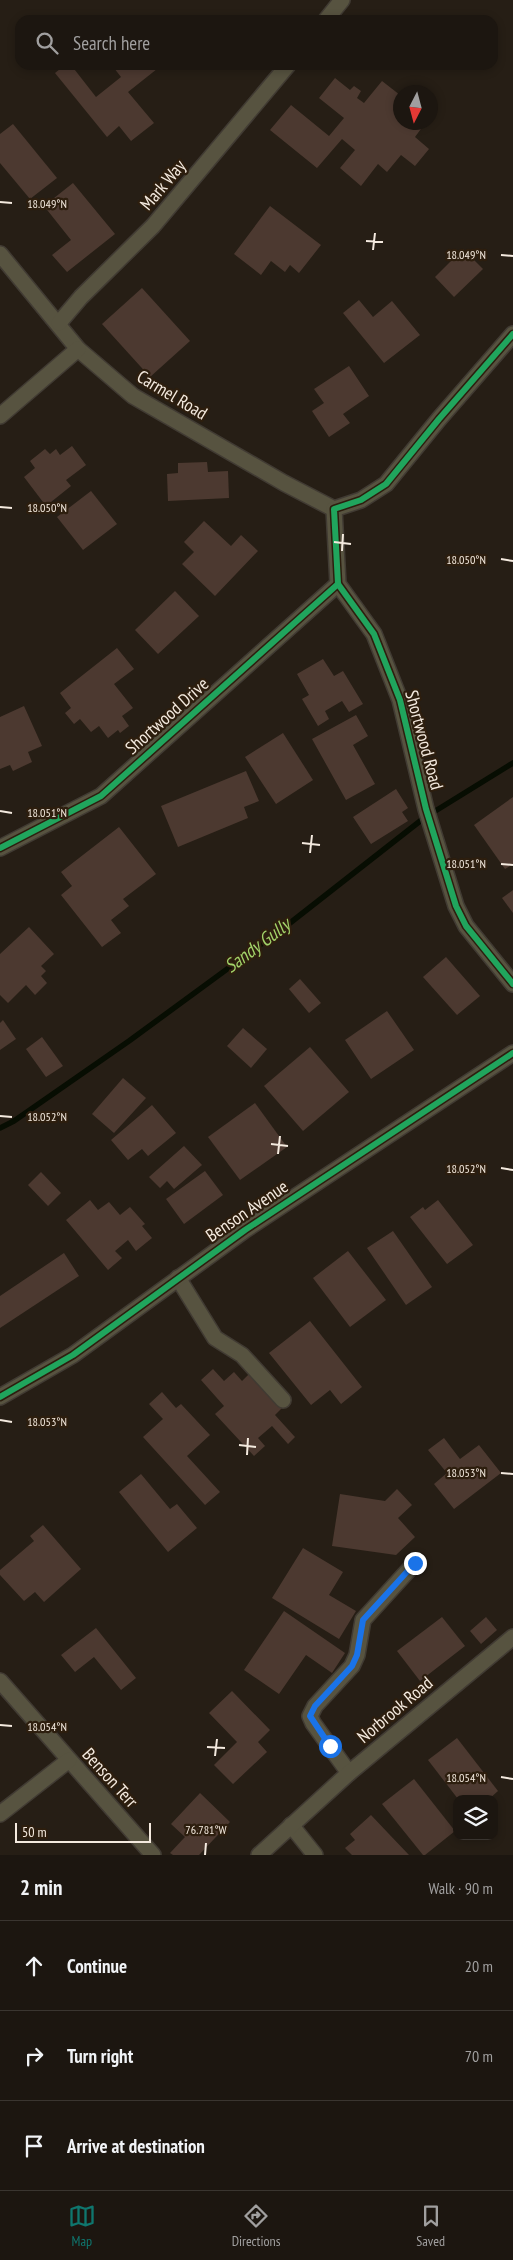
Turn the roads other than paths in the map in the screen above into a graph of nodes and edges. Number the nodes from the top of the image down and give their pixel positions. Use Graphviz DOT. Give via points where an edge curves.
graph roads {
  1 [pos="342,0"];
  2 [pos="330,15"];
  3 [pos="284,70"];
  4 [pos="0,254"];
  5 [pos="59,323"];
  6 [pos="513,334"];
  7 [pos="78,349"];
  8 [pos="0,416"];
  9 [pos="334,509"];
  10 [pos="338,584"];
  11 [pos="0,848"];
  12 [pos="513,984"];
  13 [pos="513,1052"];
  14 [pos="178,1278"];
  15 [pos="0,1397"];
  16 [pos="283,1400"];
  17 [pos="415,1563"];
  18 [pos="513,1637"];
  19 [pos="0,1681"];
  20 [pos="69,1760"];
  21 [pos="349,1772"];
  22 [pos="0,1814"];
  23 [pos="291,1825"];
  24 [pos="153,1855"];
  25 [pos="258,1855"];
  26 [pos="315,1855"];
  1 -- 2 [label="street"];
  3 -- 5 [label="street, Mark Way" via="153,226"];
  4 -- 5 [label="street, Carmel Road"];
  5 -- 7 [label="street, Carmel Road"];
  6 -- 9 [label="street" via="386,484 361,500"];
  7 -- 8 [label="street"];
  7 -- 9 [label="street, Carmel Road" via="133,396"];
  9 -- 10 [label="street"];
  10 -- 11 [label="street, Shortwood Drive" via="101,796"];
  10 -- 12 [label="street, Shortwood Road" via="374,634 400,700 426,808 456,906 466,926"];
  13 -- 14 [label="street, Benson Avenue"];
  14 -- 15 [label="street, Benson Avenue" via="73,1356"];
  14 -- 16 [label="street" via="215,1338 242,1355"];
  17 -- 21 [label="street" via="363,1620 352,1666 315,1706 310,1716"];
  18 -- 21 [label="street, Norbrook Road"];
  19 -- 20 [label="street, Benson Terr"];
  20 -- 22 [label="street"];
  20 -- 24 [label="street, Benson Terr"];
  21 -- 23 [label="street, Norbrook Road"];
  23 -- 25 [label="street, Norbrook Road"];
  23 -- 26 [label="street"];
}
